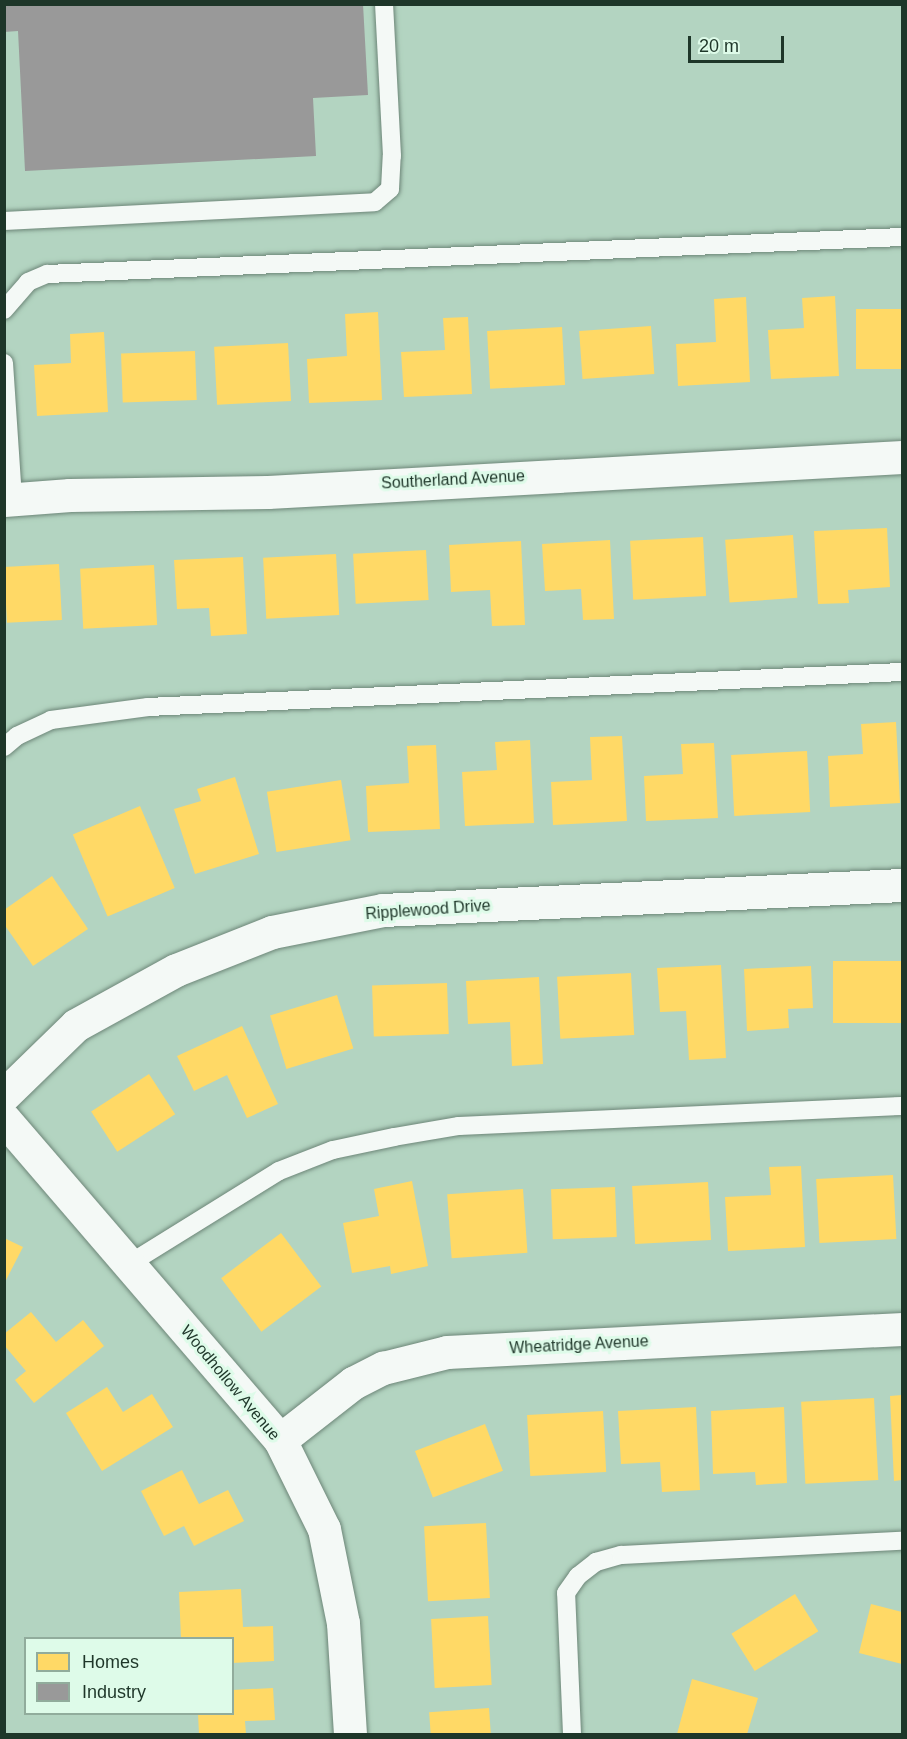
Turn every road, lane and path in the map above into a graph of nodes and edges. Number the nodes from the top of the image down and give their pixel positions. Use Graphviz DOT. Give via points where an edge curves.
graph roads {
  1 [pos="384,4"];
  2 [pos="4,221"];
  3 [pos="903,237"];
  4 [pos="4,310"];
  5 [pos="4,363"];
  6 [pos="903,457"];
  7 [pos="9,500"];
  8 [pos="903,672"];
  9 [pos="4,747"];
  10 [pos="903,885"];
  11 [pos="4,1095"];
  12 [pos="903,1106"];
  13 [pos="4,1119"];
  14 [pos="129,1264"];
  15 [pos="903,1329"];
  16 [pos="280,1440"];
  17 [pos="903,1541"];
  18 [pos="350,1734"];
  19 [pos="572,1734"];
  1 -- 2 [label="lane" via="392,156 390,189 375,202"];
  3 -- 4 [label="lane" via="47,274 28,282"];
  5 -- 7 [label="lane"];
  6 -- 7 [label="street, Southerland Avenue" via="268,492 70,495"];
  8 -- 9 [label="lane" via="148,707 51,720 17,736"];
  10 -- 11 [label="street, Ripplewood Drive" via="383,910 272,932 176,970 76,1025"];
  12 -- 14 [label="lane" via="459,1126 394,1137 333,1150 279,1171"];
  13 -- 14 [label="street, Woodhollow Avenue"];
  14 -- 16 [label="street, Woodhollow Avenue"];
  15 -- 16 [label="street, Wheatridge Avenue" via="447,1352 383,1368 353,1383"];
  16 -- 18 [label="street, Woodhollow Avenue" via="324,1529 343,1623"];
  17 -- 19 [label="lane" via="621,1555 596,1562 578,1576 566,1593"];
}
